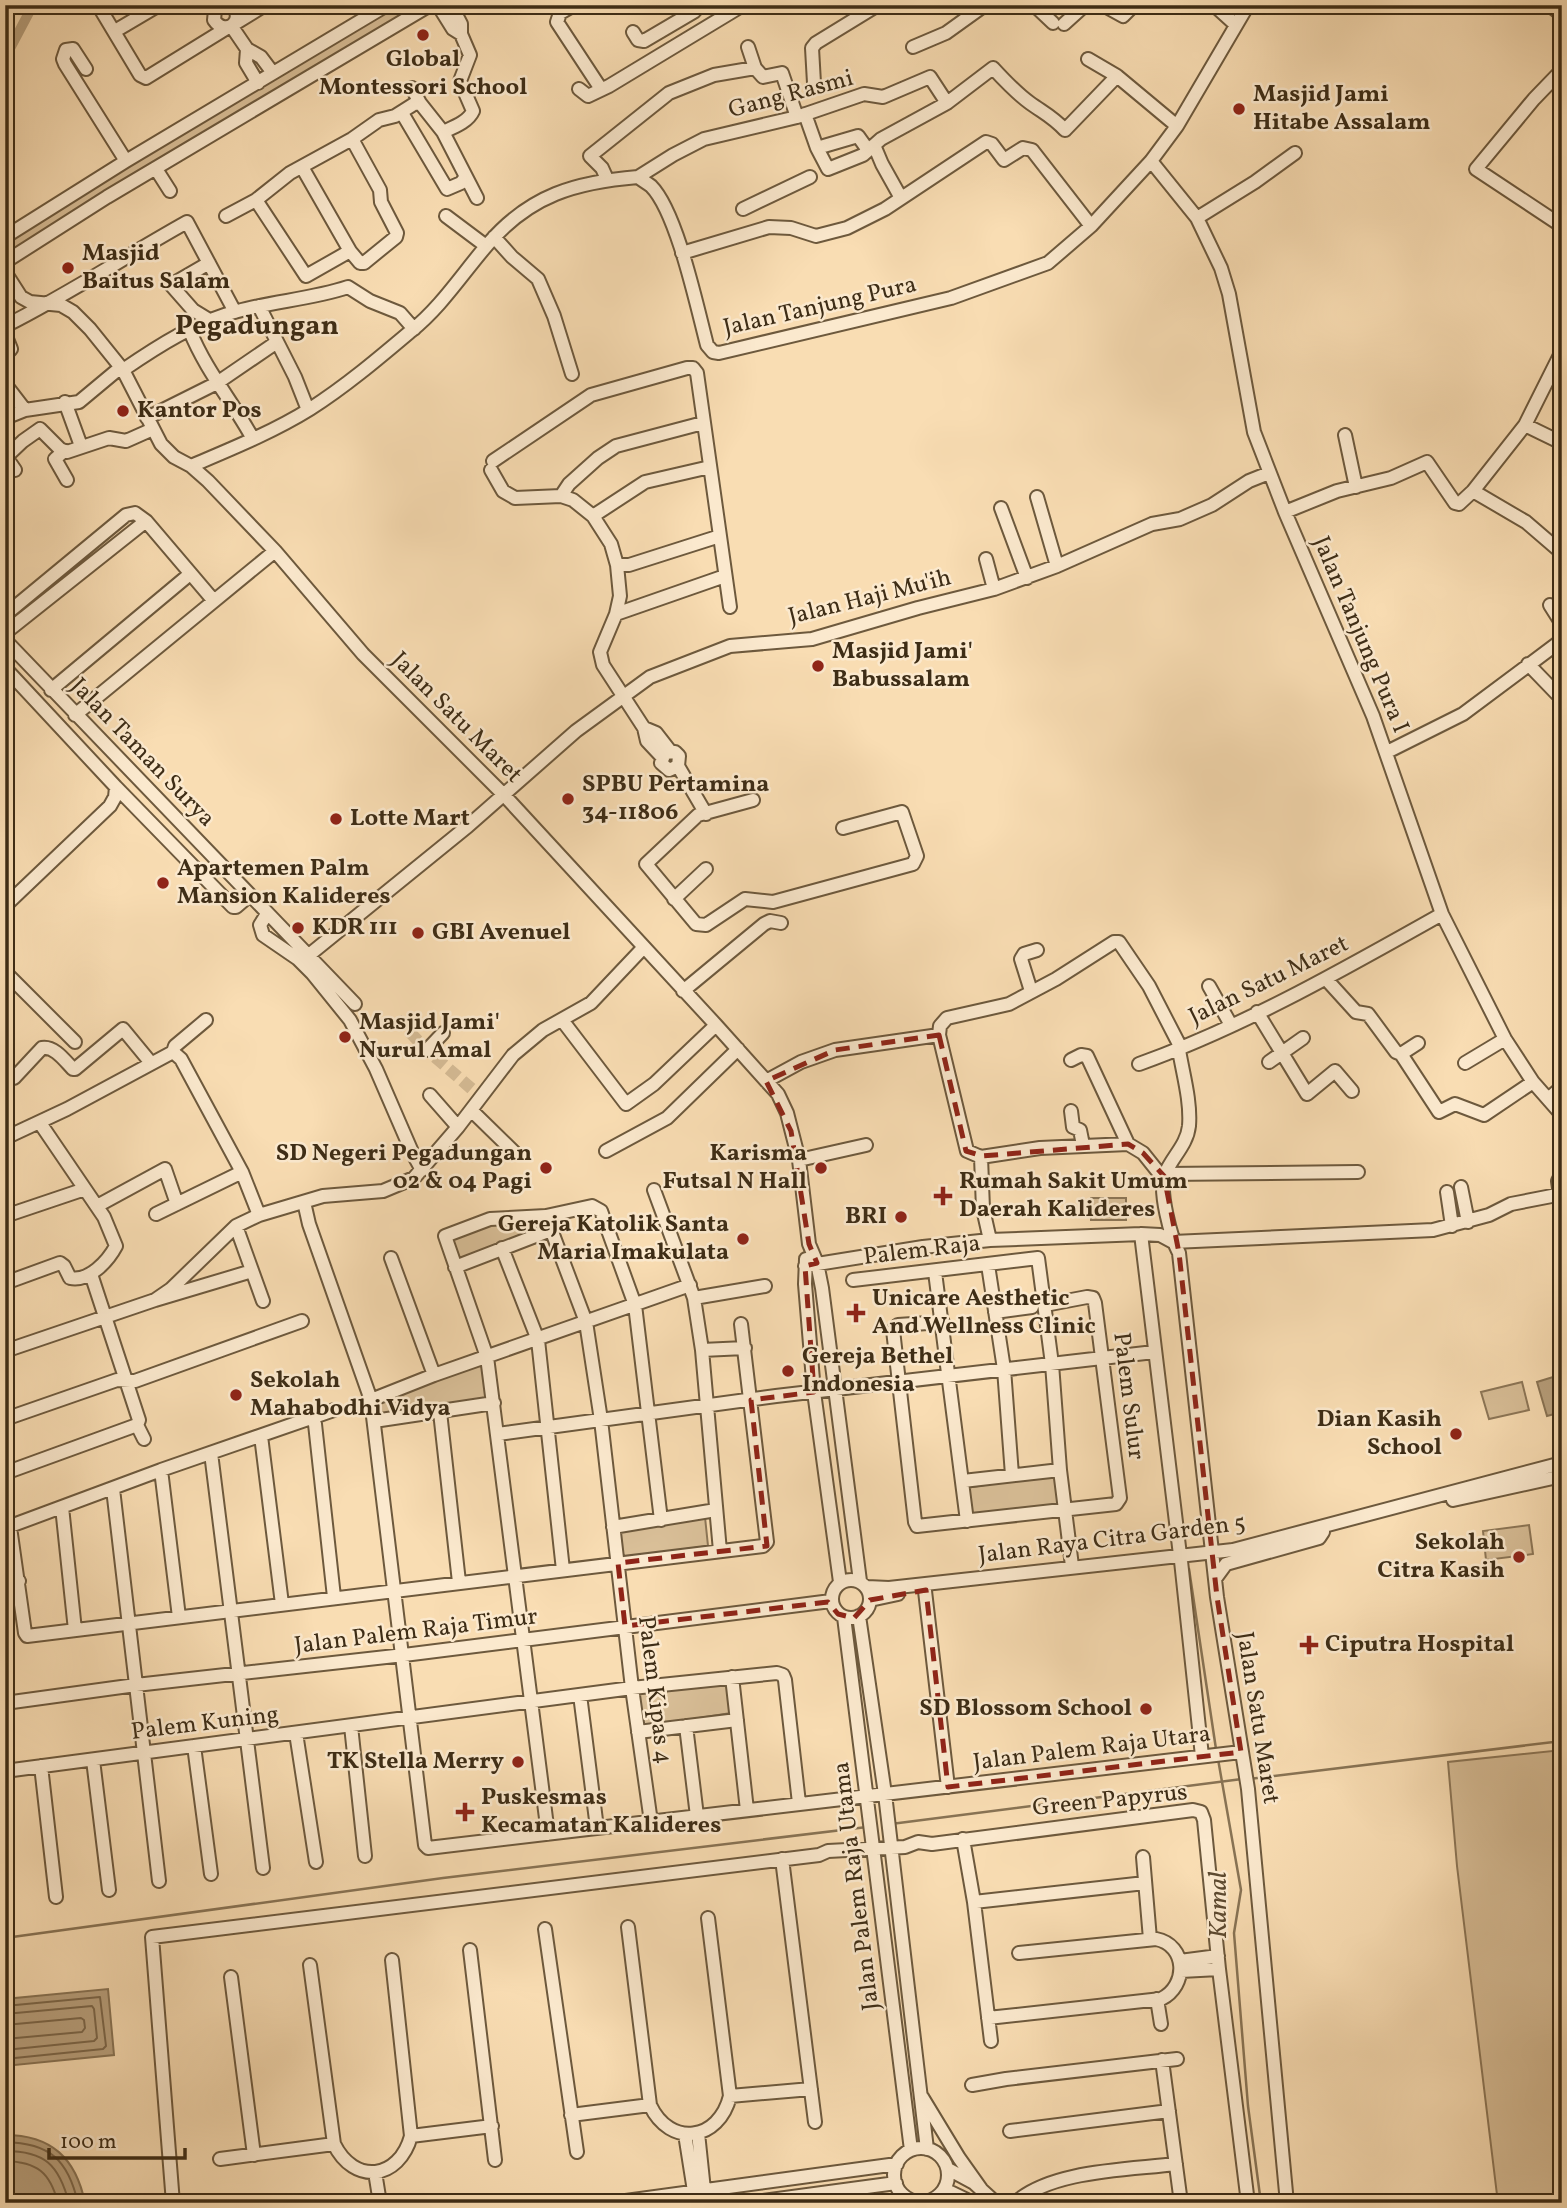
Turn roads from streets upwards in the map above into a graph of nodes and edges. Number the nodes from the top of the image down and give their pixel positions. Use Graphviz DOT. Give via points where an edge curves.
graph roads {
  1 [pos="10,5"];
  2 [pos="98,5"];
  3 [pos="159,5"];
  4 [pos="220,5"];
  5 [pos="231,5"];
  6 [pos="265,5"];
  7 [pos="387,5"];
  8 [pos="430,5"];
  9 [pos="438,5"];
  10 [pos="451,5"];
  11 [pos="574,5"];
  12 [pos="743,5"];
  13 [pos="878,5"];
  14 [pos="985,5"];
  15 [pos="1034,5"];
  16 [pos="1084,5"];
  17 [pos="1103,5"];
  18 [pos="1134,5"];
  19 [pos="1214,5"];
  20 [pos="1248,5"];
  21 [pos="698,9"];
  22 [pos="5,16"];
  23 [pos="1236,25"];
  24 [pos="232,26"];
  25 [pos="115,30"];
  26 [pos="633,32"];
  27 [pos="461,34"];
  28 [pos="748,47"];
  29 [pos="913,47"];
  30 [pos="247,50"];
  31 [pos="1088,59"];
  32 [pos="755,68"];
  33 [pos="86,69"];
  34 [pos="1562,70"];
  35 [pos="273,73"];
  36 [pos="1117,76"];
  37 [pos="258,83"];
  38 [pos="814,83"];
  39 [pos="412,88"];
  40 [pos="601,89"];
  41 [pos="587,96"];
  42 [pos="420,103"];
  43 [pos="947,103"];
  44 [pos="402,113"];
  45 [pos="801,115"];
  46 [pos="1177,126"];
  47 [pos="443,132"];
  48 [pos="352,139"];
  49 [pos="871,147"];
  50 [pos="817,148"];
  51 [pos="1296,153"];
  52 [pos="126,161"];
  53 [pos="1152,161"];
  54 [pos="302,167"];
  55 [pos="156,169"];
  56 [pos="638,177"];
  57 [pos="810,177"];
  58 [pos="466,178"];
  59 [pos="607,179"];
  60 [pos="96,180"];
  61 [pos="170,191"];
  62 [pos="107,197"];
  63 [pos="477,198"];
  64 [pos="901,198"];
  65 [pos="256,200"];
  66 [pos="743,209"];
  67 [pos="226,216"];
  68 [pos="446,216"];
  69 [pos="1197,218"];
  70 [pos="1091,226"];
  71 [pos="1562,226"];
  72 [pos="5,237"];
  73 [pos="490,242"];
  74 [pos="350,251"];
  75 [pos="682,253"];
  76 [pos="5,262"];
  77 [pos="209,263"];
  78 [pos="5,272"];
  79 [pos="51,303"];
  80 [pos="259,306"];
  81 [pos="235,312"];
  82 [pos="211,321"];
  83 [pos="5,326"];
  84 [pos="414,329"];
  85 [pos="190,331"];
  86 [pos="5,334"];
  87 [pos="277,342"];
  88 [pos="1562,351"];
  89 [pos="5,355"];
  90 [pos="122,368"];
  91 [pos="572,374"];
  92 [pos="217,383"];
  93 [pos="5,384"];
  94 [pos="65,402"];
  95 [pos="25,410"];
  96 [pos="308,410"];
  97 [pos="5,418"];
  98 [pos="150,423"];
  99 [pos="703,423"];
  100 [pos="1525,425"];
  101 [pos="1345,435"];
  102 [pos="253,439"];
  103 [pos="1562,443"];
  104 [pos="81,446"];
  105 [pos="63,452"];
  106 [pos="6,458"];
  107 [pos="191,466"];
  108 [pos="710,467"];
  109 [pos="15,470"];
  110 [pos="1269,473"];
  111 [pos="67,480"];
  112 [pos="1356,487"];
  113 [pos="1473,491"];
  114 [pos="561,496"];
  115 [pos="1038,497"];
  116 [pos="1001,508"];
  117 [pos="1285,512"];
  118 [pos="593,516"];
  119 [pos="146,521"];
  120 [pos="720,536"];
  121 [pos="275,551"];
  122 [pos="1562,553"];
  123 [pos="986,559"];
  124 [pos="617,565"];
  125 [pos="1057,566"];
  126 [pos="190,574"];
  127 [pos="725,576"];
  128 [pos="1027,578"];
  129 [pos="994,589"];
  130 [pos="214,601"];
  131 [pos="1550,605"];
  132 [pos="730,607"];
  133 [pos="616,614"];
  134 [pos="5,615"];
  135 [pos="1562,624"];
  136 [pos="5,633"];
  137 [pos="5,640"];
  138 [pos="1562,640"];
  139 [pos="1528,664"];
  140 [pos="5,668"];
  141 [pos="51,690"];
  142 [pos="1558,695"];
  143 [pos="621,696"];
  144 [pos="75,715"];
  145 [pos="1387,752"];
  146 [pos="116,787"];
  147 [pos="504,796"];
  148 [pos="752,800"];
  149 [pos="702,815"];
  150 [pos="844,828"];
  151 [pos="706,869"];
  152 [pos="250,895"];
  153 [pos="674,899"];
  154 [pos="5,906"];
  155 [pos="267,914"];
  156 [pos="1443,914"];
  157 [pos="781,923"];
  158 [pos="643,947"];
  159 [pos="1037,950"];
  160 [pos="309,955"];
  161 [pos="5,972"];
  162 [pos="1326,979"];
  163 [pos="1209,986"];
  164 [pos="683,991"];
  165 [pos="1031,991"];
  166 [pos="355,1004"];
  167 [pos="1257,1012"];
  168 [pos="206,1020"];
  169 [pos="562,1020"];
  170 [pos="716,1025"];
  171 [pos="1230,1025"];
  172 [pos="443,1033"];
  173 [pos="939,1035"];
  174 [pos="1303,1038"];
  175 [pos="1505,1039"];
  176 [pos="75,1042"];
  177 [pos="1418,1043"];
  178 [pos="738,1049"];
  179 [pos="1180,1049"];
  180 [pos="427,1050"];
  181 [pos="173,1052"];
  182 [pos="1282,1053"];
  183 [pos="1401,1055"];
  184 [pos="1071,1060"];
  185 [pos="1269,1062"];
  186 [pos="150,1063"];
  187 [pos="1465,1063"];
  188 [pos="1139,1064"];
  189 [pos="5,1070"];
  190 [pos="766,1081"];
  191 [pos="1533,1082"];
  192 [pos="1562,1087"];
  193 [pos="1352,1091"];
  194 [pos="430,1094"];
  195 [pos="1548,1099"];
  196 [pos="471,1110"];
  197 [pos="1072,1111"];
  198 [pos="1562,1115"];
  199 [pos="40,1123"];
  200 [pos="458,1127"];
  201 [pos="5,1138"];
  202 [pos="1128,1144"];
  203 [pos="866,1145"];
  204 [pos="1083,1145"];
  205 [pos="606,1151"];
  206 [pos="516,1154"];
  207 [pos="981,1157"];
  208 [pos="799,1160"];
  209 [pos="422,1170"];
  210 [pos="242,1172"];
  211 [pos="1358,1172"];
  212 [pos="1562,1173"];
  213 [pos="1165,1175"];
  214 [pos="1461,1188"];
  215 [pos="85,1189"];
  216 [pos="653,1190"];
  217 [pos="1447,1192"];
  218 [pos="1561,1195"];
  219 [pos="300,1203"];
  220 [pos="177,1204"];
  221 [pos="97,1206"];
  222 [pos="156,1214"];
  223 [pos="259,1215"];
  224 [pos="5,1216"];
  225 [pos="546,1216"];
  226 [pos="1468,1222"];
  227 [pos="236,1226"];
  228 [pos="1452,1226"];
  229 [pos="551,1230"];
  230 [pos="1141,1234"];
  231 [pos="990,1240"];
  232 [pos="1174,1242"];
  233 [pos="502,1248"];
  234 [pos="391,1258"];
  235 [pos="811,1264"];
  236 [pos="988,1265"];
  237 [pos="455,1267"];
  238 [pos="252,1271"];
  239 [pos="935,1272"];
  240 [pos="91,1274"];
  241 [pos="853,1280"];
  242 [pos="5,1283"];
  243 [pos="765,1286"];
  244 [pos="692,1292"];
  245 [pos="155,1300"];
  246 [pos="263,1301"];
  247 [pos="635,1305"];
  248 [pos="1038,1306"];
  249 [pos="995,1312"];
  250 [pos="105,1318"];
  251 [pos="302,1321"];
  252 [pos="586,1322"];
  253 [pos="943,1322"];
  254 [pos="741,1324"];
  255 [pos="538,1340"];
  256 [pos="744,1348"];
  257 [pos="702,1350"];
  258 [pos="5,1352"];
  259 [pos="1154,1352"];
  260 [pos="487,1357"];
  261 [pos="1101,1358"];
  262 [pos="1052,1364"];
  263 [pos="1004,1369"];
  264 [pos="434,1375"];
  265 [pos="949,1376"];
  266 [pos="125,1380"];
  267 [pos="899,1381"];
  268 [pos="834,1390"];
  269 [pos="814,1392"];
  270 [pos="371,1399"];
  271 [pos="751,1400"];
  272 [pos="494,1402"];
  273 [pos="707,1406"];
  274 [pos="334,1410"];
  275 [pos="440,1412"];
  276 [pos="649,1413"];
  277 [pos="5,1419"];
  278 [pos="312,1419"];
  279 [pos="601,1420"];
  280 [pos="374,1421"];
  281 [pos="137,1425"];
  282 [pos="548,1428"];
  283 [pos="498,1434"];
  284 [pos="261,1436"];
  285 [pos="144,1439"];
  286 [pos="211,1453"];
  287 [pos="1562,1463"];
  288 [pos="161,1470"];
  289 [pos="1060,1470"];
  290 [pos="5,1474"];
  291 [pos="1012,1475"];
  292 [pos="1562,1476"];
  293 [pos="963,1481"];
  294 [pos="113,1489"];
  295 [pos="62,1507"];
  296 [pos="1065,1509"];
  297 [pos="716,1510"];
  298 [pos="661,1520"];
  299 [pos="967,1521"];
  300 [pos="613,1527"];
  301 [pos="7,1528"];
  302 [pos="1323,1532"];
  303 [pos="720,1551"];
  304 [pos="1215,1551"];
  305 [pos="1180,1558"];
  306 [pos="618,1563"];
  307 [pos="1072,1566"];
  308 [pos="563,1570"];
  309 [pos="516,1576"];
  310 [pos="1215,1579"];
  311 [pos="19,1581"];
  312 [pos="459,1582"];
  313 [pos="840,1582"];
  314 [pos="5,1584"];
  315 [pos="866,1589"];
  316 [pos="396,1590"];
  317 [pos="925,1591"];
  318 [pos="334,1597"];
  319 [pos="831,1601"];
  320 [pos="282,1604"];
  321 [pos="232,1610"];
  322 [pos="859,1616"];
  323 [pos="179,1617"];
  324 [pos="844,1617"];
  325 [pos="129,1624"];
  326 [pos="625,1626"];
  327 [pos="75,1630"];
  328 [pos="523,1640"];
  329 [pos="404,1655"];
  330 [pos="239,1674"];
  331 [pos="732,1677"];
  332 [pos="136,1685"];
  333 [pos="632,1688"];
  334 [pos="580,1695"];
  335 [pos="532,1702"];
  336 [pos="5,1703"];
  337 [pos="411,1718"];
  338 [pos="737,1720"];
  339 [pos="351,1726"];
  340 [pos="686,1726"];
  341 [pos="638,1732"];
  342 [pos="296,1733"];
  343 [pos="245,1740"];
  344 [pos="194,1746"];
  345 [pos="144,1753"];
  346 [pos="1237,1753"];
  347 [pos="1208,1756"];
  348 [pos="93,1760"];
  349 [pos="41,1766"];
  350 [pos="5,1771"];
  351 [pos="948,1787"];
  352 [pos="885,1794"];
  353 [pos="867,1796"];
  354 [pos="799,1803"];
  355 [pos="747,1810"];
  356 [pos="697,1816"];
  357 [pos="651,1822"];
  358 [pos="597,1828"];
  359 [pos="548,1833"];
  360 [pos="963,1839"];
  361 [pos="898,1848"];
  362 [pos="873,1849"];
  363 [pos="365,1856"];
  364 [pos="1143,1857"];
  365 [pos="782,1860"];
  366 [pos="316,1862"];
  367 [pos="263,1868"];
  368 [pos="211,1874"];
  369 [pos="159,1881"];
  370 [pos="1145,1883"];
  371 [pos="109,1890"];
  372 [pos="56,1897"];
  373 [pos="974,1902"];
  374 [pos="708,1918"];
  375 [pos="628,1927"];
  376 [pos="545,1928"];
  377 [pos="1150,1939"];
  378 [pos="470,1950"];
  379 [pos="1020,1953"];
  380 [pos="392,1960"];
  381 [pos="1218,1962"];
  382 [pos="310,1965"];
  383 [pos="1180,1966"];
  384 [pos="231,1978"];
  385 [pos="1157,1999"];
  386 [pos="988,2018"];
  387 [pos="1161,2024"];
  388 [pos="991,2041"];
  389 [pos="1177,2059"];
  390 [pos="1162,2060"];
  391 [pos="972,2085"];
  392 [pos="811,2089"];
  393 [pos="919,2090"];
  394 [pos="730,2096"];
  395 [pos="650,2105"];
  396 [pos="1169,2111"];
  397 [pos="571,2115"];
  398 [pos="815,2122"];
  399 [pos="492,2126"];
  400 [pos="1010,2131"];
  401 [pos="692,2133"];
  402 [pos="411,2136"];
  403 [pos="334,2144"];
  404 [pos="927,2149"];
  405 [pos="911,2150"];
  406 [pos="577,2152"];
  407 [pos="254,2155"];
  408 [pos="220,2159"];
  409 [pos="495,2160"];
  410 [pos="897,2164"];
  411 [pos="1176,2164"];
  412 [pos="948,2169"];
  413 [pos="375,2172"];
  414 [pos="896,2183"];
  415 [pos="1046,2183"];
  416 [pos="944,2189"];
  417 [pos="981,2189"];
  418 [pos="699,2191"];
  419 [pos="378,2201"];
  420 [pos="173,2203"];
  421 [pos="611,2203"];
  422 [pos="748,2203"];
  423 [pos="974,2203"];
  424 [pos="996,2203"];
  425 [pos="1016,2203"];
  426 [pos="1026,2203"];
  427 [pos="1181,2203"];
  428 [pos="1248,2203"];
  429 [pos="1287,2203"];
  1 -- 22 [label="street"];
  2 -- 25 [label="street"];
  3 -- 25 [label="street"];
  4 -- 24 [label="street" via="214,20 222,28"];
  5 -- 24 [label="street" via="237,12"];
  6 -- 24 [label="street"];
  7 -- 35 [label="street"];
  8 -- 55 [label="street"];
  9 -- 27 [label="street"];
  10 -- 27 [label="street"];
  11 -- 40 [label="street" via="560,13 557,22"];
  12 -- 40 [label="street"];
  13 -- 38 [label="street" via="816,43 812,48"];
  14 -- 29 [label="street" via="946,33"];
  15 -- 16 [label="street" via="1058,23"];
  17 -- 18 [label="street" via="1123,16"];
  19 -- 23 [label="street"];
  20 -- 23 [label="street, Jalan Tanjung Pura"];
  21 -- 26 [label="street" via="643,41"];
  23 -- 46 [label="street, Jalan Tanjung Pura"];
  24 -- 25 [label="street" via="146,78"];
  24 -- 30 [label="street"];
  27 -- 47 [label="street" via="470,55 460,81 473,111"];
  28 -- 32 [label="street"];
  30 -- 35 [label="street" via="261,57"];
  30 -- 37 [label="street" via="246,63"];
  31 -- 36 [label="street"];
  32 -- 45 [label="street" via="763,77 782,73"];
  32 -- 59 [label="street" via="714,75 669,93 590,156"];
  33 -- 52 [label="street" via="72,49 66,50 65,64"];
  34 -- 71 [label="street" via="1476,169"];
  35 -- 37 [label="street"];
  36 -- 43 [label="street" via="1065,130 993,68"];
  36 -- 46 [label="street"];
  37 -- 52 [label="street"];
  39 -- 42 [label="street"];
  40 -- 41 [label="street"];
  42 -- 44 [label="street"];
  42 -- 47 [label="street"];
  43 -- 45 [label="street, Gang Rasmi" via="930,77 883,97 864,94"];
  43 -- 49 [label="street"];
  44 -- 48 [label="street" via="379,120"];
  44 -- 58 [label="street" via="447,189"];
  45 -- 50 [label="street"];
  45 -- 56 [label="street, Gang Rasmi" via="704,139"];
  46 -- 53 [label="street, Jalan Tanjung Pura"];
  47 -- 58 [label="street"];
  48 -- 54 [label="street"];
  48 -- 74 [label="street" via="397,233 365,263"];
  49 -- 50 [label="street" via="858,136"];
  49 -- 50 [label="street" via="828,169"];
  49 -- 64 [label="street"];
  51 -- 69 [label="street"];
  52 -- 60 [label="street"];
  53 -- 69 [label="street, Jalan Tanjung Pura I"];
  53 -- 70 [label="street, Jalan Tanjung Pura"];
  54 -- 65 [label="street"];
  54 -- 74 [label="street"];
  55 -- 61 [label="street"];
  55 -- 62 [label="street"];
  56 -- 59 [label="street"];
  56 -- 75 [label="street, Jalan Tanjung Pura" via="652,187 665,208"];
  57 -- 66 [label="street"];
  58 -- 63 [label="street"];
  59 -- 73 [label="street" via="569,187 543,199"];
  60 -- 62 [label="street" via="98,194"];
  60 -- 72 [label="street"];
  62 -- 76 [label="street"];
  64 -- 70 [label="street" via="986,142 1004,160 1023,148 1032,150"];
  64 -- 75 [label="street" via="847,228 816,236 769,227"];
  65 -- 67 [label="street"];
  65 -- 74 [label="street" via="303,275"];
  68 -- 73 [label="street"];
  69 -- 110 [label="street, Jalan Tanjung Pura I" via="1229,294 1254,432"];
  70 -- 75 [label="street, Jalan Tanjung Pura" via="1048,263 951,298 719,354 707,345"];
  73 -- 84 [label="street" via="443,302"];
  73 -- 91 [label="street" via="538,279"];
  77 -- 79 [label="street" via="187,222"];
  77 -- 81 [label="street"];
  77 -- 82 [label="street" via="171,285 193,310"];
  78 -- 79 [label="street, Jalan Satu Maret" via="21,297"];
  79 -- 83 [label="street"];
  79 -- 90 [label="street, Jalan Satu Maret" via="73,312"];
  80 -- 81 [label="street"];
  80 -- 84 [label="street" via="348,286 400,313"];
  80 -- 87 [label="street"];
  81 -- 82 [label="street"];
  82 -- 85 [label="street"];
  84 -- 96 [label="street"];
  85 -- 90 [label="street"];
  85 -- 92 [label="street"];
  86 -- 89 [label="street" via="11,349"];
  87 -- 92 [label="street"];
  87 -- 96 [label="street"];
  88 -- 100 [label="street"];
  90 -- 94 [label="street" via="79,402"];
  90 -- 98 [label="street, Jalan Satu Maret"];
  92 -- 98 [label="street"];
  92 -- 102 [label="street"];
  93 -- 95 [label="street"];
  94 -- 95 [label="street"];
  94 -- 104 [label="street"];
  95 -- 97 [label="street"];
  96 -- 102 [label="street"];
  98 -- 104 [label="street" via="126,440 109,438"];
  98 -- 107 [label="street, Jalan Satu Maret" via="161,444"];
  99 -- 108 [label="street"];
  99 -- 114 [label="street" via="615,446"];
  99 -- 114 [label="street" via="697,373 687,368 591,396 492,466 503,491 515,498"];
  100 -- 103 [label="street"];
  100 -- 113 [label="street"];
  101 -- 112 [label="street"];
  102 -- 107 [label="street"];
  104 -- 105 [label="street"];
  105 -- 106 [label="street" via="40,429"];
  105 -- 111 [label="street" via="55,459"];
  106 -- 109 [label="street"];
  107 -- 121 [label="street, Jalan Satu Maret"];
  108 -- 118 [label="street" via="645,482"];
  108 -- 120 [label="street"];
  110 -- 117 [label="street, Jalan Tanjung Pura I"];
  110 -- 125 [label="street, Jalan Haji Mu'ih" via="1212,505 1180,519 1152,524"];
  112 -- 113 [label="street" via="1427,462 1455,503"];
  112 -- 117 [label="street"];
  113 -- 122 [label="street" via="1526,522"];
  114 -- 118 [label="street"];
  115 -- 125 [label="street"];
  116 -- 128 [label="street"];
  117 -- 145 [label="street, Jalan Tanjung Pura I"];
  118 -- 124 [label="street" via="611,544"];
  119 -- 126 [label="street"];
  119 -- 134 [label="street" via="135,513 126,515"];
  119 -- 136 [label="street"];
  120 -- 124 [label="street"];
  120 -- 127 [label="street"];
  121 -- 130 [label="street"];
  121 -- 147 [label="street, Jalan Satu Maret" via="370,661"];
  123 -- 129 [label="street"];
  124 -- 133 [label="street" via="620,596"];
  125 -- 128 [label="street, Jalan Haji Mu'ih"];
  126 -- 130 [label="street"];
  126 -- 141 [label="street"];
  127 -- 132 [label="street"];
  127 -- 133 [label="street"];
  128 -- 129 [label="street, Jalan Haji Mu'ih"];
  129 -- 143 [label="street, Jalan Haji Mu'ih" via="812,639 730,646 665,669"];
  130 -- 144 [label="street"];
  131 -- 135 [label="street"];
  133 -- 143 [label="street" via="600,652"];
  137 -- 141 [label="street, Jalan Taman Surya"];
  138 -- 139 [label="street"];
  139 -- 142 [label="street"];
  139 -- 145 [label="street" via="1454,719"];
  140 -- 146 [label="street, Jalan Taman Surya"];
  141 -- 144 [label="street, Jalan Taman Surya"];
  143 -- 147 [label="street, Jalan Haji Mu'ih"];
  143 -- 149 [label="street" via="644,728 656,733 666,754 679,756 676,768"];
  144 -- 152 [label="street, Jalan Taman Surya"];
  145 -- 156 [label="street, Jalan Tanjung Pura I"];
  146 -- 152 [label="street, Jalan Taman Surya" via="233,907"];
  146 -- 154 [label="street" via="110,806"];
  147 -- 158 [label="street, Jalan Satu Maret"];
  147 -- 160 [label="street"];
  148 -- 149 [label="street"];
  149 -- 153 [label="street" via="646,864"];
  150 -- 153 [label="street" via="902,813 916,861 773,902 745,899 706,925 696,924"];
  151 -- 153 [label="street"];
  152 -- 155 [label="street, Jalan Taman Surya"];
  155 -- 160 [label="street, Jalan Taman Surya"];
  155 -- 209 [label="street" via="260,925 263,935 312,972 350,1020"];
  156 -- 162 [label="street, Jalan Satu Maret"];
  156 -- 175 [label="street, Jalan Tanjung Pura I"];
  157 -- 164 [label="street" via="764,924"];
  158 -- 164 [label="street, Jalan Satu Maret"];
  158 -- 169 [label="street" via="591,1003"];
  159 -- 165 [label="street" via="1021,959"];
  160 -- 166 [label="street, Jalan Taman Surya"];
  161 -- 176 [label="street"];
  162 -- 167 [label="street, Jalan Satu Maret"];
  162 -- 183 [label="street" via="1356,1012 1367,1014"];
  163 -- 171 [label="street"];
  164 -- 170 [label="street, Jalan Satu Maret"];
  165 -- 173 [label="street" via="1009,1004 947,1018"];
  165 -- 179 [label="street" via="1119,942 1149,986"];
  167 -- 171 [label="street, Jalan Satu Maret"];
  167 -- 182 [label="street"];
  168 -- 181 [label="street"];
  169 -- 170 [label="street" via="626,1104"];
  169 -- 196 [label="street" via="513,1055"];
  170 -- 178 [label="street, Jalan Satu Maret"];
  171 -- 179 [label="street, Jalan Satu Maret"];
  172 -- 180 [label="street"];
  173 -- 190 [label="street" via="835,1050"];
  173 -- 207 [label="street" via="965,1150"];
  174 -- 182 [label="street"];
  175 -- 187 [label="street"];
  175 -- 191 [label="street, Jalan Tanjung Pura I"];
  177 -- 183 [label="street"];
  178 -- 190 [label="street, Jalan Satu Maret"];
  178 -- 205 [label="street" via="667,1118"];
  179 -- 188 [label="street"];
  179 -- 213 [label="street, Jalan Satu Maret" via="1189,1127"];
  181 -- 186 [label="street"];
  181 -- 210 [label="street"];
  182 -- 185 [label="street"];
  182 -- 193 [label="street" via="1307,1094 1335,1071"];
  183 -- 191 [label="street" via="1440,1112 1455,1104 1484,1115"];
  184 -- 202 [label="street" via="1087,1056"];
  186 -- 189 [label="street" via="123,1029 75,1069 47,1047 14,1078"];
  186 -- 199 [label="street"];
  190 -- 208 [label="street, Jalan Satu Maret" via="787,1114"];
  191 -- 195 [label="street, Jalan Tanjung Pura I"];
  192 -- 195 [label="street"];
  194 -- 200 [label="street"];
  195 -- 198 [label="street, Jalan Tanjung Pura I"];
  196 -- 200 [label="street"];
  196 -- 206 [label="street"];
  197 -- 204 [label="street" via="1073,1127 1080,1130"];
  199 -- 201 [label="street"];
  199 -- 215 [label="street"];
  200 -- 209 [label="street"];
  202 -- 204 [label="street"];
  202 -- 213 [label="street"];
  203 -- 208 [label="street"];
  204 -- 207 [label="street"];
  207 -- 231 [label="street" via="983,1209"];
  208 -- 235 [label="street, Jalan Satu Maret"];
  209 -- 219 [label="street" via="383,1191 323,1196"];
  210 -- 220 [label="street"];
  210 -- 223 [label="street"];
  211 -- 213 [label="street"];
  212 -- 218 [label="street" via="1558,1181"];
  213 -- 232 [label="street, Jalan Satu Maret" via="1162,1185"];
  214 -- 226 [label="street"];
  215 -- 221 [label="street"];
  215 -- 224 [label="street"];
  216 -- 244 [label="street"];
  217 -- 228 [label="street"];
  218 -- 226 [label="street" via="1511,1204"];
  219 -- 223 [label="street"];
  219 -- 270 [label="street" via="300,1215 309,1224"];
  220 -- 221 [label="street" via="165,1169"];
  220 -- 222 [label="street"];
  221 -- 240 [label="street" via="116,1246"];
  223 -- 227 [label="street"];
  225 -- 229 [label="street, Palem Kipas 4"];
  225 -- 237 [label="street" via="490,1219 447,1234"];
  225 -- 247 [label="street" via="592,1206 601,1210"];
  226 -- 228 [label="street"];
  227 -- 238 [label="street"];
  227 -- 245 [label="street"];
  228 -- 232 [label="street"];
  229 -- 233 [label="street"];
  229 -- 252 [label="street, Palem Kipas 4"];
  230 -- 231 [label="street"];
  230 -- 232 [label="street" via="1160,1235"];
  230 -- 259 [label="street"];
  231 -- 235 [label="street"];
  232 -- 304 [label="street, Jalan Satu Maret"];
  233 -- 237 [label="street"];
  233 -- 255 [label="street"];
  234 -- 264 [label="street"];
  235 -- 268 [label="street, Jalan Satu Maret"];
  235 -- 269 [label="street, Jalan Satu Maret"];
  236 -- 239 [label="street, Palem Raja"];
  236 -- 248 [label="street, Palem Raja" via="1038,1258"];
  236 -- 249 [label="street"];
  237 -- 260 [label="street"];
  238 -- 245 [label="street"];
  238 -- 246 [label="street"];
  239 -- 241 [label="street, Palem Raja"];
  239 -- 253 [label="street"];
  240 -- 242 [label="street" via="75,1280 60,1264"];
  240 -- 250 [label="street"];
  243 -- 244 [label="street"];
  244 -- 247 [label="street"];
  244 -- 257 [label="street"];
  245 -- 250 [label="street"];
  247 -- 252 [label="street"];
  247 -- 276 [label="street"];
  248 -- 249 [label="street"];
  248 -- 261 [label="street, Palem Sulur" via="1091,1297 1096,1303"];
  248 -- 262 [label="street"];
  249 -- 263 [label="street"];
  250 -- 258 [label="street"];
  250 -- 266 [label="street"];
  251 -- 266 [label="street" via="135,1381"];
  252 -- 255 [label="street"];
  252 -- 279 [label="street, Palem Kipas 4"];
  253 -- 265 [label="street"];
  253 -- 267 [label="street" via="894,1326"];
  254 -- 256 [label="street"];
  255 -- 260 [label="street"];
  255 -- 282 [label="street"];
  256 -- 257 [label="street"];
  256 -- 271 [label="street"];
  257 -- 273 [label="street"];
  259 -- 261 [label="street"];
  259 -- 305 [label="street"];
  260 -- 264 [label="street"];
  260 -- 272 [label="street"];
  261 -- 262 [label="street"];
  261 -- 296 [label="street, Palem Sulur" via="1119,1502"];
  262 -- 263 [label="street"];
  262 -- 289 [label="street"];
  263 -- 265 [label="street"];
  263 -- 291 [label="street"];
  264 -- 270 [label="street"];
  265 -- 267 [label="street"];
  265 -- 293 [label="street"];
  266 -- 277 [label="street"];
  266 -- 281 [label="street"];
  267 -- 268 [label="street"];
  267 -- 299 [label="street" via="915,1522 917,1526"];
  268 -- 269 [label="street"];
  268 -- 315 [label="street, Jalan Satu Maret"];
  269 -- 271 [label="street"];
  269 -- 313 [label="street, Jalan Satu Maret"];
  270 -- 280 [label="street"];
  271 -- 273 [label="street"];
  271 -- 303 [label="street" via="767,1542"];
  272 -- 275 [label="street"];
  272 -- 283 [label="street"];
  273 -- 276 [label="street"];
  273 -- 297 [label="street"];
  274 -- 278 [label="street"];
  275 -- 280 [label="street"];
  275 -- 312 [label="street"];
  276 -- 279 [label="street"];
  276 -- 298 [label="street"];
  278 -- 284 [label="street"];
  278 -- 318 [label="street"];
  279 -- 282 [label="street"];
  279 -- 300 [label="street, Palem Kipas 4"];
  280 -- 316 [label="street"];
  281 -- 285 [label="street"];
  281 -- 290 [label="street"];
  282 -- 283 [label="street"];
  282 -- 308 [label="street"];
  283 -- 309 [label="street"];
  284 -- 286 [label="street"];
  284 -- 320 [label="street"];
  286 -- 288 [label="street"];
  286 -- 321 [label="street"];
  287 -- 304 [label="street, Jalan Raya Citra Garden 5"];
  288 -- 294 [label="street"];
  288 -- 323 [label="street"];
  289 -- 291 [label="street"];
  289 -- 296 [label="street"];
  291 -- 293 [label="street"];
  292 -- 302 [label="street, Jalan Raya Citra Garden 5"];
  293 -- 299 [label="street"];
  294 -- 295 [label="street"];
  294 -- 325 [label="street"];
  295 -- 301 [label="street"];
  295 -- 327 [label="street"];
  296 -- 299 [label="street"];
  296 -- 307 [label="street"];
  297 -- 298 [label="street"];
  297 -- 303 [label="street"];
  298 -- 300 [label="street"];
  300 -- 306 [label="street, Palem Kipas 4"];
  301 -- 311 [label="street"];
  302 -- 304 [label="street, Jalan Raya Citra Garden 5"];
  302 -- 310 [label="street" via="1320,1538 1226,1564"];
  303 -- 306 [label="street"];
  304 -- 305 [label="street, Jalan Raya Citra Garden 5"];
  304 -- 310 [label="street, Jalan Satu Maret"];
  305 -- 307 [label="street, Jalan Raya Citra Garden 5"];
  305 -- 317 [label="street, Jalan Raya Citra Garden 5"];
  305 -- 347 [label="street"];
  306 -- 308 [label="street"];
  306 -- 326 [label="street, Palem Kipas 4"];
  307 -- 315 [label="street, Jalan Raya Citra Garden 5"];
  308 -- 309 [label="street"];
  309 -- 312 [label="street"];
  309 -- 328 [label="street"];
  310 -- 346 [label="street, Jalan Satu Maret"];
  311 -- 314 [label="street"];
  311 -- 327 [label="street" via="27,1636"];
  312 -- 316 [label="street"];
  313 -- 315 [label="street" via="850,1579"];
  313 -- 319 [label="street"];
  315 -- 317 [label="street, Jalan Raya Citra Garden 5" via="889,1595"];
  315 -- 322 [label="street" via="868,1608"];
  316 -- 318 [label="street"];
  316 -- 329 [label="street"];
  317 -- 351 [label="street, Jalan Palem Raja Utara"];
  318 -- 320 [label="street"];
  319 -- 324 [label="street"];
  319 -- 326 [label="street, Jalan Palem Raja Timur"];
  320 -- 321 [label="street"];
  321 -- 323 [label="street"];
  321 -- 330 [label="street"];
  322 -- 324 [label="street"];
  322 -- 352 [label="street, Jalan Palem Raja Utama"];
  323 -- 325 [label="street"];
  324 -- 353 [label="street, Jalan Palem Raja Utama"];
  325 -- 327 [label="street"];
  325 -- 332 [label="street"];
  326 -- 328 [label="street, Jalan Palem Raja Timur"];
  326 -- 333 [label="street, Palem Kipas 4"];
  328 -- 329 [label="street, Jalan Palem Raja Timur"];
  328 -- 335 [label="street"];
  329 -- 330 [label="street, Jalan Palem Raja Timur"];
  329 -- 337 [label="street"];
  330 -- 332 [label="street, Jalan Palem Raja Timur"];
  330 -- 343 [label="street"];
  331 -- 333 [label="street, Palem Kuning"];
  331 -- 338 [label="street"];
  331 -- 354 [label="street, Palem Kuning" via="783,1675"];
  332 -- 336 [label="street, Jalan Palem Raja Timur"];
  332 -- 345 [label="street"];
  333 -- 334 [label="street, Palem Kuning"];
  333 -- 341 [label="street, Palem Kipas 4"];
  334 -- 335 [label="street, Palem Kuning"];
  334 -- 358 [label="street"];
  335 -- 337 [label="street, Palem Kuning"];
  335 -- 359 [label="street"];
  337 -- 339 [label="street, Palem Kuning"];
  337 -- 359 [label="street, Jalan Palem Raja Utara" via="428,1848"];
  338 -- 340 [label="street"];
  338 -- 355 [label="street"];
  339 -- 342 [label="street, Palem Kuning"];
  339 -- 363 [label="street"];
  340 -- 341 [label="street"];
  340 -- 356 [label="street"];
  341 -- 357 [label="street, Palem Kipas 4"];
  342 -- 343 [label="street, Palem Kuning"];
  342 -- 366 [label="street"];
  343 -- 344 [label="street, Palem Kuning"];
  343 -- 367 [label="street"];
  344 -- 345 [label="street, Palem Kuning"];
  344 -- 368 [label="street"];
  345 -- 348 [label="street, Palem Kuning"];
  345 -- 369 [label="street"];
  346 -- 347 [label="street, Jalan Palem Raja Utara"];
  346 -- 429 [label="street, Jalan Satu Maret" via="1248,1789"];
  347 -- 351 [label="street, Jalan Palem Raja Utara"];
  348 -- 349 [label="street, Palem Kuning"];
  348 -- 371 [label="street"];
  349 -- 350 [label="street, Palem Kuning"];
  349 -- 372 [label="street"];
  351 -- 352 [label="street, Jalan Palem Raja Utara"];
  352 -- 353 [label="street, Jalan Palem Raja Utara"];
  352 -- 361 [label="street, Jalan Palem Raja Utama" via="889,1831"];
  353 -- 354 [label="street, Jalan Palem Raja Utara"];
  353 -- 362 [label="street, Jalan Palem Raja Utama"];
  354 -- 355 [label="street, Jalan Palem Raja Utara"];
  355 -- 356 [label="street, Jalan Palem Raja Utara"];
  356 -- 357 [label="street, Jalan Palem Raja Utara"];
  357 -- 358 [label="street, Jalan Palem Raja Utara"];
  358 -- 359 [label="street, Jalan Palem Raja Utara"];
  360 -- 361 [label="street, Green Papyrus"];
  360 -- 373 [label="street"];
  360 -- 381 [label="street, Green Papyrus" via="1201,1812"];
  361 -- 362 [label="street, Green Papyrus"];
  361 -- 393 [label="street, Jalan Palem Raja Utama"];
  362 -- 365 [label="street, Green Papyrus"];
  362 -- 405 [label="street, Jalan Palem Raja Utama"];
  364 -- 370 [label="street"];
  365 -- 392 [label="street"];
  365 -- 420 [label="street, Green Papyrus" via="152,1937"];
  370 -- 373 [label="street"];
  370 -- 377 [label="street"];
  373 -- 386 [label="street"];
  374 -- 394 [label="street"];
  375 -- 395 [label="street"];
  376 -- 397 [label="street"];
  377 -- 379 [label="street"];
  377 -- 383 [label="street" via="1169,1944"];
  378 -- 399 [label="street"];
  380 -- 402 [label="street"];
  381 -- 383 [label="street"];
  381 -- 428 [label="street, Green Papyrus"];
  382 -- 403 [label="street"];
  383 -- 385 [label="street" via="1173,1990"];
  384 -- 407 [label="street"];
  385 -- 386 [label="street"];
  385 -- 387 [label="street"];
  386 -- 388 [label="street"];
  389 -- 390 [label="street"];
  390 -- 391 [label="street"];
  390 -- 396 [label="street"];
  392 -- 394 [label="street"];
  392 -- 398 [label="street"];
  393 -- 404 [label="street, Jalan Palem Raja Utama"];
  393 -- 417 [label="street"];
  394 -- 401 [label="street" via="720,2120"];
  395 -- 397 [label="street"];
  395 -- 401 [label="street" via="663,2125"];
  396 -- 400 [label="street"];
  396 -- 411 [label="street"];
  397 -- 406 [label="street"];
  399 -- 402 [label="street"];
  399 -- 409 [label="street"];
  401 -- 418 [label="street"];
  402 -- 413 [label="street" via="400,2161"];
  403 -- 407 [label="street"];
  403 -- 413 [label="street" via="350,2165"];
  404 -- 405 [label="street"];
  404 -- 412 [label="street" via="939,2155"];
  405 -- 410 [label="street"];
  407 -- 408 [label="street"];
  410 -- 414 [label="street"];
  410 -- 418 [label="street"];
  411 -- 415 [label="street"];
  411 -- 427 [label="street"];
  412 -- 416 [label="street"];
  412 -- 417 [label="street"];
  413 -- 419 [label="street"];
  414 -- 416 [label="street" via="905,2197 918,2202 932,2200"];
  414 -- 422 [label="street"];
  415 -- 425 [label="street"];
  415 -- 426 [label="street"];
  416 -- 423 [label="street"];
  417 -- 424 [label="street"];
  418 -- 421 [label="street"];
}
